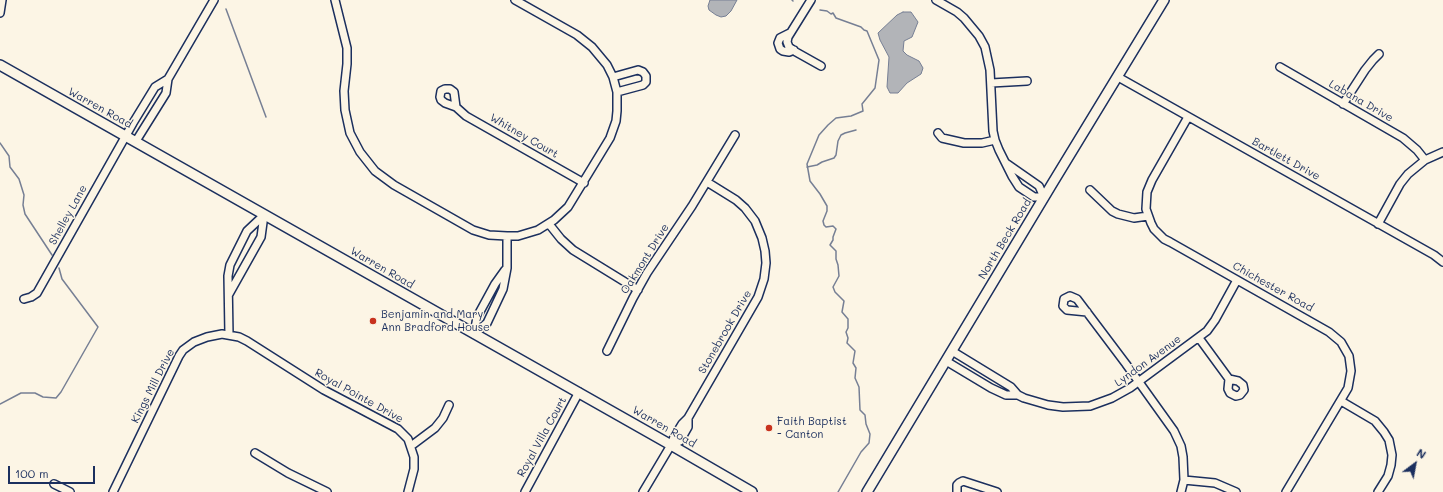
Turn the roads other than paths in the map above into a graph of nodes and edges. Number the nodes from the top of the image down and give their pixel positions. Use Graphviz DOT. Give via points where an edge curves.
graph roads {
  1 [pos="2,0"];
  2 [pos="214,0"];
  3 [pos="335,0"];
  4 [pos="515,0"];
  5 [pos="811,0"];
  6 [pos="936,0"];
  7 [pos="1164,0"];
  8 [pos="0,13"];
  9 [pos="1379,54"];
  10 [pos="0,65"];
  11 [pos="821,66"];
  12 [pos="1280,67"];
  13 [pos="612,77"];
  14 [pos="1118,77"];
  15 [pos="168,79"];
  16 [pos="991,82"];
  17 [pos="1027,82"];
  18 [pos="617,96"];
  19 [pos="1343,104"];
  20 [pos="456,107"];
  21 [pos="1188,116"];
  22 [pos="938,133"];
  23 [pos="735,135"];
  24 [pos="126,136"];
  25 [pos="995,140"];
  26 [pos="136,142"];
  27 [pos="1443,152"];
  28 [pos="1425,160"];
  29 [pos="1006,162"];
  30 [pos="707,182"];
  31 [pos="584,183"];
  32 [pos="1090,190"];
  33 [pos="1044,197"];
  34 [pos="264,215"];
  35 [pos="1148,216"];
  36 [pos="549,224"];
  37 [pos="1378,224"];
  38 [pos="507,236"];
  39 [pos="1443,262"];
  40 [pos="507,268"];
  41 [pos="1237,280"];
  42 [pos="638,290"];
  43 [pos="229,294"];
  44 [pos="24,299"];
  45 [pos="1087,312"];
  46 [pos="474,334"];
  47 [pos="229,335"];
  48 [pos="1198,338"];
  49 [pos="607,351"];
  50 [pos="952,351"];
  51 [pos="946,361"];
  52 [pos="1229,379"];
  53 [pos="1138,382"];
  54 [pos="579,392"];
  55 [pos="1018,395"];
  56 [pos="1341,401"];
  57 [pos="449,405"];
  58 [pos="671,445"];
  59 [pos="411,446"];
  60 [pos="255,453"];
  61 [pos="1184,480"];
  62 [pos="54,484"];
  63 [pos="70,492"];
  64 [pos="113,492"];
  65 [pos="327,492"];
  66 [pos="408,492"];
  67 [pos="525,492"];
  68 [pos="643,492"];
  69 [pos="752,492"];
  70 [pos="867,492"];
  71 [pos="957,492"];
  72 [pos="997,492"];
  73 [pos="1181,492"];
  74 [pos="1236,492"];
  75 [pos="1286,492"];
  76 [pos="1378,492"];
  1 -- 8 [label="street"];
  2 -- 15 [label="street"];
  3 -- 38 [label="street" via="347,48 344,96 347,123 355,143 368,163 383,178 467,226 489,235"];
  4 -- 13 [label="street" via="583,39 600,55"];
  5 -- 11 [label="street" via="787,42 790,48"];
  6 -- 16 [label="street" via="957,12 979,36 988,58"];
  7 -- 14 [label="street, North Beck Road"];
  9 -- 19 [label="street"];
  10 -- 24 [label="street, Warren Road"];
  12 -- 19 [label="street, Labana Drive"];
  13 -- 18 [label="street"];
  13 -- 18 [label="street" via="638,70 646,76 643,85"];
  14 -- 21 [label="street, Bartlett Drive"];
  14 -- 33 [label="street, North Beck Road"];
  15 -- 24 [label="street, Shelley Lane" via="155,87"];
  15 -- 26 [label="street" via="166,93"];
  16 -- 17 [label="street"];
  16 -- 25 [label="street"];
  18 -- 31 [label="street" via="613,132"];
  19 -- 28 [label="street, Labana Drive" via="1403,138"];
  20 -- 31 [label="street, Whitney Court" via="466,116"];
  21 -- 35 [label="street, Chichester Road" via="1150,185 1146,201"];
  21 -- 37 [label="street, Bartlett Drive"];
  22 -- 25 [label="street" via="942,138 964,142"];
  23 -- 30 [label="street, Oakmont Drive"];
  24 -- 26 [label="street, Warren Road"];
  24 -- 44 [label="street, Shelley Lane" via="37,293"];
  25 -- 29 [label="street"];
  26 -- 34 [label="street, Warren Road"];
  27 -- 28 [label="street"];
  28 -- 37 [label="street" via="1404,179"];
  29 -- 33 [label="street" via="1038,186"];
  29 -- 33 [label="street" via="1019,187 1034,197"];
  30 -- 42 [label="street, Oakmont Drive"];
  30 -- 58 [label="street, Stonebrook Drive" via="736,200 754,221 764,244 766,272 758,296"];
  31 -- 36 [label="street" via="568,207"];
  32 -- 35 [label="street" via="1118,214 1134,218"];
  33 -- 50 [label="street, North Beck Road"];
  34 -- 43 [label="street" via="261,237"];
  34 -- 43 [label="street" via="247,231 230,265"];
  34 -- 46 [label="street, Warren Road"];
  35 -- 41 [label="street, Chichester Road" via="1154,229 1164,239"];
  36 -- 38 [label="street" via="529,233"];
  36 -- 42 [label="street" via="573,250"];
  37 -- 39 [label="street, Bartlett Drive"];
  38 -- 40 [label="street"];
  40 -- 46 [label="street" via="477,317"];
  40 -- 46 [label="street" via="497,305 487,323"];
  41 -- 48 [label="street, Lyndon Avenue" via="1211,325"];
  41 -- 56 [label="street, Chichester Road" via="1329,332 1341,342 1349,356 1352,371 1348,388"];
  42 -- 49 [label="street, Oakmont Drive"];
  43 -- 47 [label="street"];
  45 -- 53 [label="street"];
  46 -- 54 [label="street, Warren Road"];
  47 -- 59 [label="street, Royal Pointe Drive" via="247,341 324,390 392,424"];
  47 -- 64 [label="street, Kings Mill Drive" via="202,338 179,356"];
  48 -- 52 [label="street"];
  48 -- 53 [label="street, Lyndon Avenue"];
  50 -- 51 [label="street, North Beck Road"];
  50 -- 55 [label="street, Lyndon Avenue" via="1011,387"];
  51 -- 55 [label="street, Lyndon Avenue" via="991,388 1006,395"];
  51 -- 70 [label="street, North Beck Road"];
  53 -- 55 [label="street, Lyndon Avenue" via="1112,398 1090,406 1048,405"];
  53 -- 61 [label="street" via="1177,437 1183,457"];
  54 -- 58 [label="street, Warren Road"];
  54 -- 67 [label="street, Royal Villa Court"];
  56 -- 75 [label="street, Chichester Road"];
  56 -- 76 [label="street" via="1375,421 1389,440 1391,465 1388,476"];
  57 -- 59 [label="street" via="435,428"];
  58 -- 68 [label="street, Stonebrook Drive"];
  58 -- 69 [label="street, Warren Road"];
  59 -- 66 [label="street, Royal Pointe Drive" via="414,469"];
  60 -- 65 [label="street"];
  61 -- 73 [label="street"];
  61 -- 74 [label="street" via="1215,483"];
  62 -- 63 [label="street"];
  71 -- 72 [label="street" via="958,483 963,481"];
}
